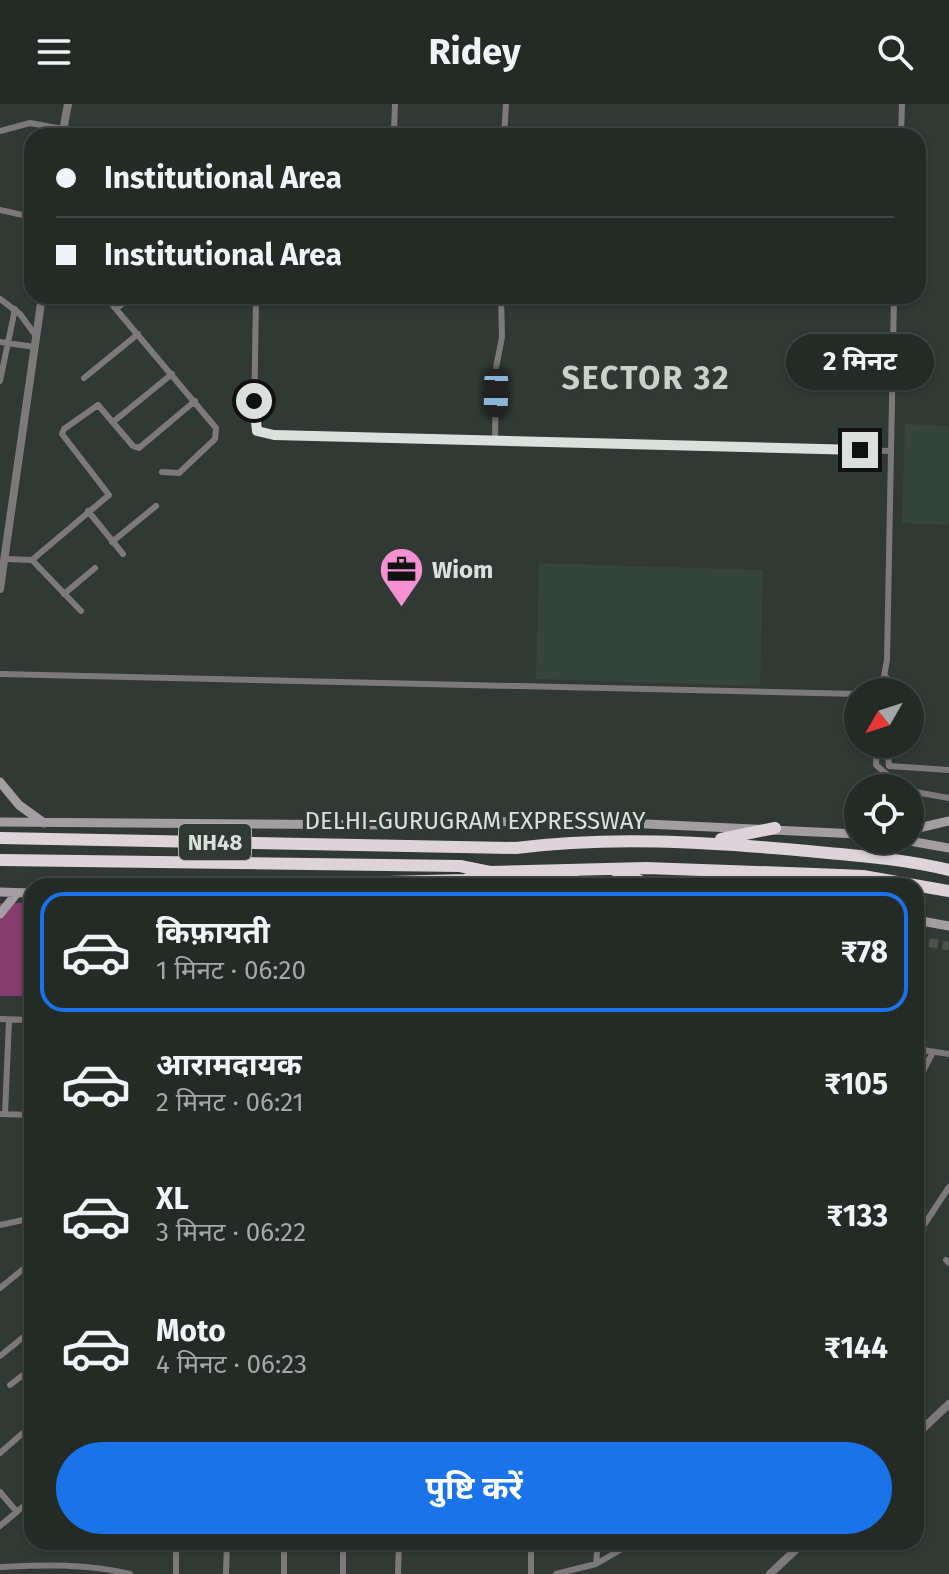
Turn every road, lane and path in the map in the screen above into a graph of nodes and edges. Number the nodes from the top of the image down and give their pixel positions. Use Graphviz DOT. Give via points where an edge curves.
graph roads {
  1 [pos="68,104"];
  2 [pos="395,104"];
  3 [pos="506,104"];
  4 [pos="902,104"];
  5 [pos="48,128"];
  6 [pos="64,128"];
  7 [pos="394,128"];
  8 [pos="504,128"];
  9 [pos="901,128"];
  10 [pos="0,131"];
  11 [pos="0,210"];
  12 [pos="24,215"];
  13 [pos="0,299"];
  14 [pos="41,304"];
  15 [pos="112,304"];
  16 [pos="122,304"];
  17 [pos="256,304"];
  18 [pos="501,304"];
  19 [pos="894,304"];
  20 [pos="15,309"];
  21 [pos="116,309"];
  22 [pos="138,334"];
  23 [pos="36,336"];
  24 [pos="3,342"];
  25 [pos="35,347"];
  26 [pos="172,374"];
  27 [pos="84,378"];
  28 [pos="0,381"];
  29 [pos="195,401"];
  30 [pos="113,422"];
  31 [pos="495,442"];
  32 [pos="891,451"];
  33 [pos="162,472"];
  34 [pos="156,506"];
  35 [pos="88,511"];
  36 [pos="112,542"];
  37 [pos="123,554"];
  38 [pos="6,559"];
  39 [pos="32,560"];
  40 [pos="95,568"];
  41 [pos="0,589"];
  42 [pos="64,594"];
  43 [pos="81,611"];
  44 [pos="0,674"];
  45 [pos="886,677"];
  46 [pos="844,694"];
  47 [pos="876,758"];
  48 [pos="888,758"];
  49 [pos="949,770"];
  50 [pos="887,774"];
  51 [pos="0,782"];
  52 [pos="924,794"];
  53 [pos="949,798"];
  54 [pos="949,821"];
  55 [pos="0,822"];
  56 [pos="44,823"];
  57 [pos="924,827"];
  58 [pos="775,828"];
  59 [pos="844,833"];
  60 [pos="0,838"];
  61 [pos="710,842"];
  62 [pos="924,844"];
  63 [pos="949,848"];
  64 [pos="0,860"];
  65 [pos="949,870"];
  66 [pos="561,871"];
  67 [pos="613,871"];
  68 [pos="490,872"];
  69 [pos="471,878"];
  70 [pos="571,878"];
  71 [pos="632,878"];
  72 [pos="874,878"];
  73 [pos="924,887"];
  74 [pos="949,891"];
  75 [pos="0,892"];
  76 [pos="17,893"];
  77 [pos="24,893"];
  78 [pos="0,914"];
  79 [pos="924,921"];
  80 [pos="949,926"];
  81 [pos="0,1019"];
  82 [pos="9,1020"];
  83 [pos="24,1020"];
  84 [pos="924,1050"];
  85 [pos="933,1052"];
  86 [pos="949,1054"];
  87 [pos="924,1069"];
  88 [pos="2,1114"];
  89 [pos="24,1115"];
  90 [pos="949,1187"];
  91 [pos="24,1220"];
  92 [pos="0,1225"];
  93 [pos="924,1225"];
  94 [pos="24,1268"];
  95 [pos="0,1288"];
  96 [pos="24,1337"];
  97 [pos="0,1356"];
  98 [pos="24,1374"];
  99 [pos="10,1385"];
  100 [pos="949,1404"];
  101 [pos="924,1427"];
  102 [pos="24,1432"];
  103 [pos="0,1453"];
  104 [pos="0,1492"];
  105 [pos="24,1506"];
  106 [pos="17,1512"];
  107 [pos="0,1526"];
  108 [pos="176,1550"];
  109 [pos="227,1550"];
  110 [pos="284,1550"];
  111 [pos="343,1550"];
  112 [pos="399,1550"];
  113 [pos="531,1550"];
  114 [pos="597,1550"];
  115 [pos="620,1550"];
  116 [pos="796,1550"];
  117 [pos="596,1564"];
  118 [pos="0,1567"];
  119 [pos="130,1574"];
  120 [pos="176,1574"];
  121 [pos="226,1574"];
  122 [pos="284,1574"];
  123 [pos="343,1574"];
  124 [pos="398,1574"];
  125 [pos="531,1574"];
  126 [pos="556,1574"];
  127 [pos="770,1574"];
  1 -- 6 [label="street"];
  2 -- 7 [label="street"];
  3 -- 8 [label="street"];
  4 -- 9 [label="street"];
  5 -- 10 [label="street" via="30,123"];
  11 -- 12 [label="street"];
  13 -- 20 [label="street"];
  14 -- 23 [label="street"];
  15 -- 21 [label="street"];
  16 -- 21 [label="street"];
  17 -- 31 [label="street" via="254,423 262,434"];
  18 -- 31 [label="street"];
  19 -- 32 [label="street"];
  20 -- 23 [label="street"];
  20 -- 24 [label="street"];
  21 -- 22 [label="street"];
  22 -- 26 [label="street"];
  22 -- 27 [label="street"];
  23 -- 25 [label="street"];
  24 -- 25 [label="street"];
  24 -- 28 [label="street"];
  25 -- 38 [label="street"];
  26 -- 29 [label="street"];
  26 -- 30 [label="street"];
  29 -- 30 [label="street" via="139,448"];
  29 -- 33 [label="street" via="218,434 179,473"];
  30 -- 35 [label="street" via="98,405 63,431 108,492"];
  31 -- 32 [label="street"];
  32 -- 45 [label="street"];
  34 -- 36 [label="street"];
  35 -- 36 [label="street"];
  35 -- 39 [label="street"];
  36 -- 37 [label="street"];
  38 -- 39 [label="street"];
  38 -- 41 [label="street"];
  39 -- 42 [label="street"];
  40 -- 42 [label="street"];
  42 -- 43 [label="street"];
  44 -- 46 [label="street"];
  47 -- 50 [label="street" via="876,765"];
  48 -- 49 [label="street" via="889,766"];
  51 -- 56 [label="main road"];
  52 -- 53 [label="street"];
  54 -- 57 [label="main road"];
  55 -- 56 [label="main road"];
  56 -- 58 [label="main road" via="398,825 561,820"];
  58 -- 59 [label="main road"];
  58 -- 61 [label="highway"];
  60 -- 61 [label="highway, DELHI-GURUGRAM EXPRESSWAY / NH48" via="516,848"];
  61 -- 65 [label="highway, DELHI-GURUGRAM EXPRESSWAY / NH48" via="876,856"];
  62 -- 63 [label="main road"];
  64 -- 68 [label="highway, DELHI-GURUGRAM EXPRESSWAY / NH48" via="466,867"];
  66 -- 67 [label="highway, DELHI-GURUGRAM EXPRESSWAY / NH48"];
  66 -- 68 [label="highway, DELHI-GURUGRAM EXPRESSWAY / NH48"];
  66 -- 70 [label="highway"];
  67 -- 71 [label="highway"];
  67 -- 72 [label="highway, DELHI-GURUGRAM EXPRESSWAY / NH48"];
  68 -- 69 [label="highway"];
  73 -- 74 [label="highway, DELHI-GURUGRAM EXPRESSWAY / NH48"];
  75 -- 76 [label="main road"];
  76 -- 77 [label="main road"];
  76 -- 78 [label="main road"];
  79 -- 80 [label="main road"];
  81 -- 82 [label="street"];
  82 -- 83 [label="street"];
  82 -- 88 [label="street"];
  84 -- 85 [label="street"];
  85 -- 86 [label="street"];
  85 -- 87 [label="street"];
  88 -- 89 [label="street"];
  90 -- 93 [label="street"];
  91 -- 92 [label="street"];
  94 -- 95 [label="street"];
  96 -- 97 [label="street"];
  98 -- 99 [label="street"];
  100 -- 101 [label="street"];
  102 -- 103 [label="street"];
  104 -- 106 [label="street"];
  105 -- 106 [label="street"];
  106 -- 107 [label="street"];
  108 -- 120 [label="street"];
  109 -- 121 [label="street"];
  110 -- 122 [label="street"];
  111 -- 123 [label="street"];
  112 -- 124 [label="street"];
  113 -- 125 [label="street"];
  114 -- 117 [label="street"];
  115 -- 117 [label="street"];
  116 -- 127 [label="street"];
  117 -- 126 [label="street"];
  118 -- 119 [label="street" via="63,1564"];
}
